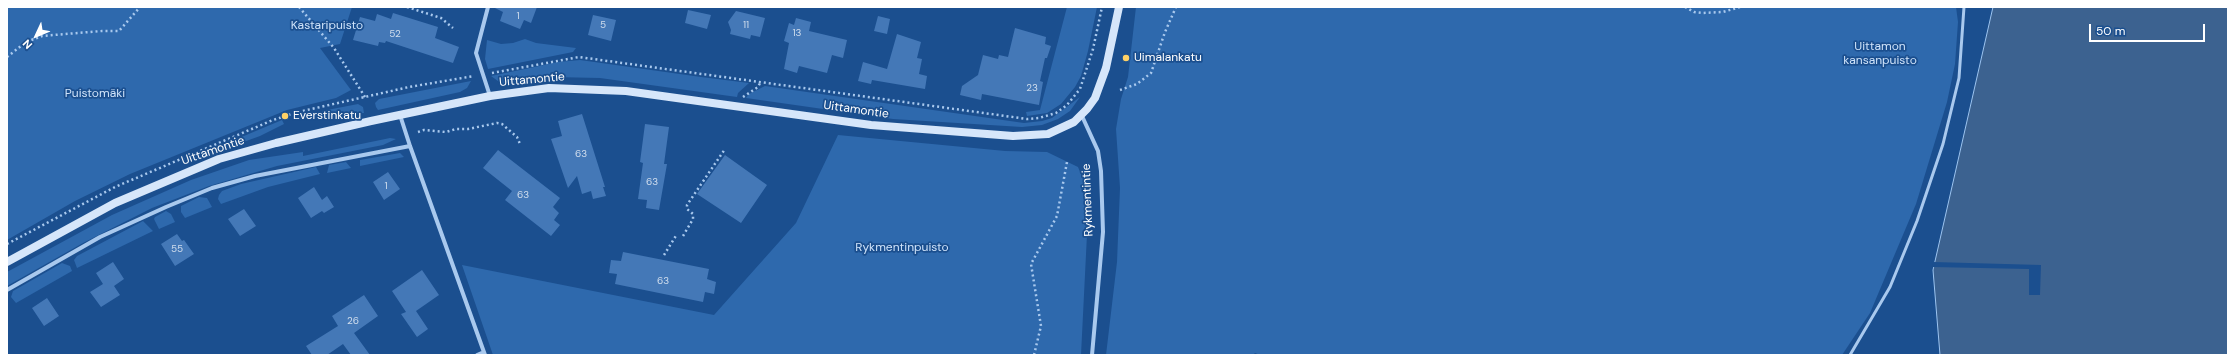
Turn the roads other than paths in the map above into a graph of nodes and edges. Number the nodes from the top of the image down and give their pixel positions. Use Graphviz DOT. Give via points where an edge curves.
graph roads {
  1 [pos="488,7"];
  2 [pos="1119,7"];
  3 [pos="1964,7"];
  4 [pos="490,96"];
  5 [pos="400,115"];
  6 [pos="1082,116"];
  7 [pos="410,146"];
  8 [pos="7,262"];
  9 [pos="7,290"];
  10 [pos="484,353"];
  11 [pos="478,355"];
  12 [pos="1092,355"];
  13 [pos="1850,355"];
  1 -- 4 [label="street" via="476,53"];
  2 -- 6 [label="street" via="1101,84"];
  3 -- 13 [label="lane" via="1959,78 1943,144 1917,221 1890,286"];
  4 -- 5 [label="street, Uittamontie"];
  4 -- 6 [label="street, Uittamontie" via="549,88 626,91 871,125 1013,136 1053,133"];
  5 -- 7 [label="street"];
  5 -- 8 [label="street, Uittamontie" via="283,141 219,159 115,203"];
  6 -- 12 [label="street, Rykmentintie" via="1098,151 1101,171 1103,232"];
  7 -- 9 [label="street" via="254,176 212,188 100,237"];
  7 -- 10 [label="street"];
  10 -- 11 [label="street"];
}
